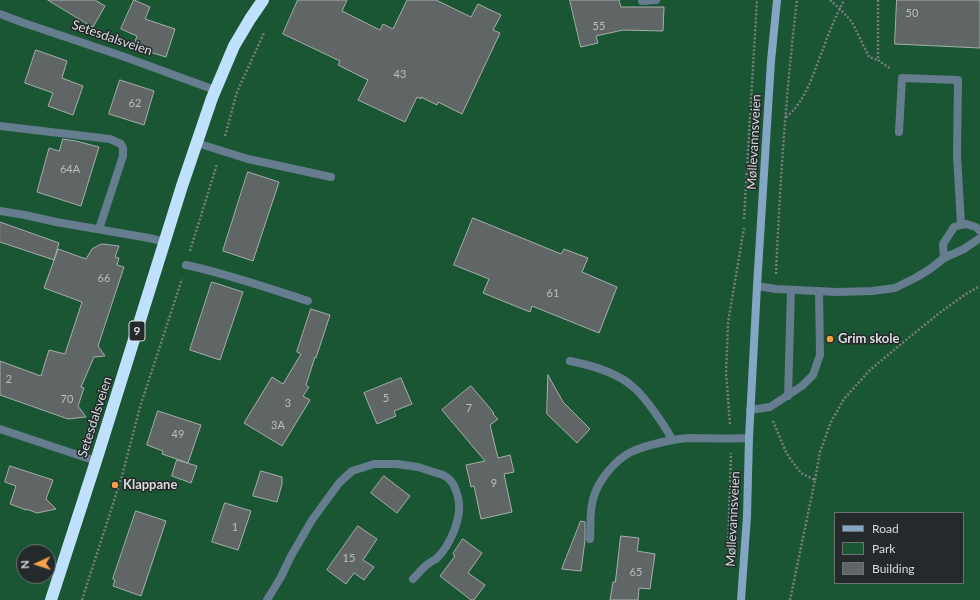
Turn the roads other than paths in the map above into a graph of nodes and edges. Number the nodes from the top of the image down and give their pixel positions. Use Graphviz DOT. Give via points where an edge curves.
graph roads {
  1 [pos="263,0"];
  2 [pos="656,0"];
  3 [pos="777,0"];
  4 [pos="642,1"];
  5 [pos="0,14"];
  6 [pos="215,90"];
  7 [pos="0,126"];
  8 [pos="899,132"];
  9 [pos="197,143"];
  10 [pos="331,178"];
  11 [pos="0,211"];
  12 [pos="960,224"];
  13 [pos="99,229"];
  14 [pos="980,231"];
  15 [pos="980,238"];
  16 [pos="165,242"];
  17 [pos="944,258"];
  18 [pos="186,265"];
  19 [pos="757,286"];
  20 [pos="791,290"];
  21 [pos="819,291"];
  22 [pos="308,301"];
  23 [pos="570,361"];
  24 [pos="788,396"];
  25 [pos="750,410"];
  26 [pos="0,429"];
  27 [pos="749,438"];
  28 [pos="672,440"];
  29 [pos="96,461"];
  30 [pos="590,539"];
  31 [pos="412,579"];
  32 [pos="51,600"];
  33 [pos="267,600"];
  34 [pos="741,600"];
  1 -- 6 [label="highway, Setesdalsveien / 9" via="234,46"];
  2 -- 4 [label="street"];
  3 -- 19 [label="main road, Møllevannsveien"];
  5 -- 6 [label="street, Setesdalsveien"];
  6 -- 9 [label="highway, Setesdalsveien / 9"];
  7 -- 13 [label="street" via="110,139 121,144 123,156"];
  8 -- 12 [label="street" via="902,78 958,80 957,155"];
  9 -- 10 [label="street" via="248,159"];
  9 -- 16 [label="highway, Setesdalsveien / 9"];
  11 -- 13 [label="street"];
  12 -- 14 [label="street" via="976,227"];
  12 -- 17 [label="street" via="954,227 943,244"];
  13 -- 16 [label="street"];
  15 -- 17 [label="street"];
  16 -- 29 [label="highway, Setesdalsveien / 9"];
  17 -- 21 [label="street" via="917,277 895,288 872,291"];
  18 -- 22 [label="street"];
  19 -- 20 [label="street"];
  19 -- 25 [label="main road, Møllevannsveien"];
  20 -- 21 [label="street"];
  20 -- 24 [label="street"];
  21 -- 24 [label="street" via="820,355 813,375"];
  23 -- 28 [label="street" via="592,366 632,385 647,401"];
  24 -- 25 [label="street" via="770,407"];
  25 -- 27 [label="main road, Møllevannsveien"];
  26 -- 29 [label="street"];
  27 -- 28 [label="street"];
  27 -- 34 [label="main road, Møllevannsveien"];
  28 -- 30 [label="street" via="630,452 606,473 591,508"];
  29 -- 32 [label="highway, Setesdalsveien / 9"];
  31 -- 33 [label="street" via="436,558 454,531 459,502 455,487 449,478 418,467 374,464 352,471 339,482 312,520"];
}
